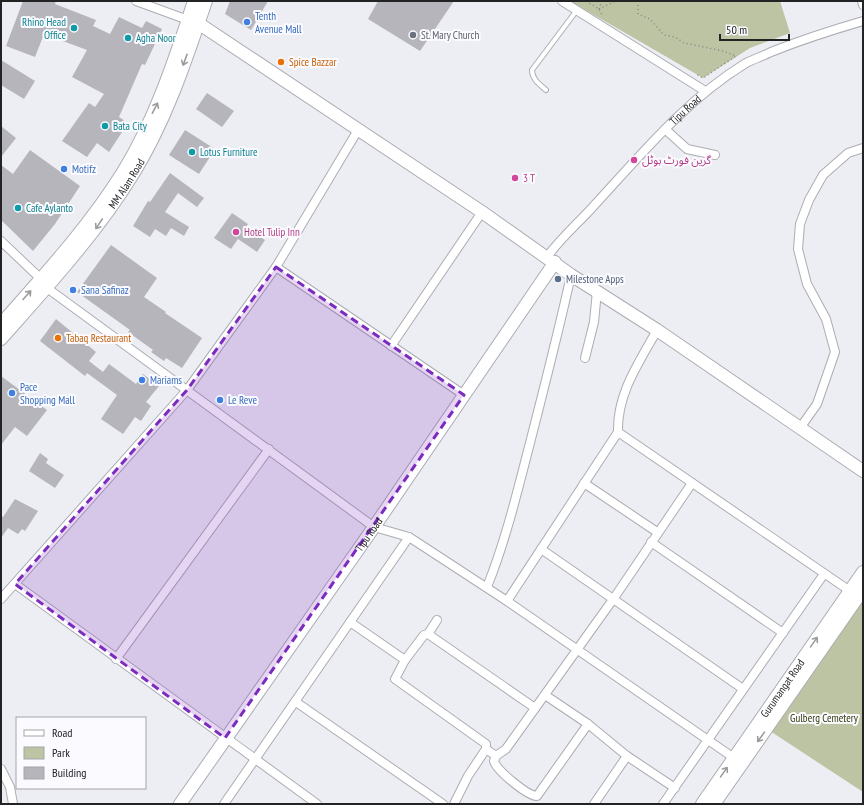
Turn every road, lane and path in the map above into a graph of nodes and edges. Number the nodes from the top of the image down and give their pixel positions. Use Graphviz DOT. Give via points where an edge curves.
graph roads {
  1 [pos="136,1"];
  2 [pos="194,1"];
  3 [pos="206,1"];
  4 [pos="562,1"];
  5 [pos="586,1"];
  6 [pos="602,1"];
  7 [pos="616,1"];
  8 [pos="638,1"];
  9 [pos="862,1"];
  10 [pos="863,5"];
  11 [pos="599,9"];
  12 [pos="578,10"];
  13 [pos="863,20"];
  14 [pos="193,22"];
  15 [pos="690,70"];
  16 [pos="546,90"];
  17 [pos="705,91"];
  18 [pos="665,129"];
  19 [pos="358,130"];
  20 [pos="863,148"];
  21 [pos="715,155"];
  22 [pos="482,212"];
  23 [pos="1,241"];
  24 [pos="551,259"];
  25 [pos="276,267"];
  26 [pos="571,274"];
  27 [pos="44,283"];
  28 [pos="597,292"];
  29 [pos="1,324"];
  30 [pos="657,330"];
  31 [pos="1,339"];
  32 [pos="391,346"];
  33 [pos="585,358"];
  34 [pos="187,390"];
  35 [pos="464,394"];
  36 [pos="800,428"];
  37 [pos="618,432"];
  38 [pos="269,449"];
  39 [pos="863,471"];
  40 [pos="584,483"];
  41 [pos="692,483"];
  42 [pos="374,527"];
  43 [pos="657,532"];
  44 [pos="409,537"];
  45 [pos="651,542"];
  46 [pos="541,549"];
  47 [pos="863,572"];
  48 [pos="824,574"];
  49 [pos="15,584"];
  50 [pos="487,587"];
  51 [pos="863,590"];
  52 [pos="850,591"];
  53 [pos="614,598"];
  54 [pos="1,599"];
  55 [pos="507,601"];
  56 [pos="437,620"];
  57 [pos="350,622"];
  58 [pos="783,633"];
  59 [pos="428,634"];
  60 [pos="578,650"];
  61 [pos="116,659"];
  62 [pos="405,660"];
  63 [pos="743,689"];
  64 [pos="545,695"];
  65 [pos="296,702"];
  66 [pos="535,708"];
  67 [pos="588,724"];
  68 [pos="225,738"];
  69 [pos="708,739"];
  70 [pos="486,749"];
  71 [pos="496,756"];
  72 [pos="627,756"];
  73 [pos="734,758"];
  74 [pos="255,760"];
  75 [pos="1,768"];
  76 [pos="675,788"];
  77 [pos="307,801"];
  78 [pos="13,804"];
  79 [pos="180,804"];
  80 [pos="224,804"];
  81 [pos="317,804"];
  82 [pos="443,804"];
  83 [pos="454,804"];
  84 [pos="594,804"];
  85 [pos="663,804"];
  86 [pos="702,804"];
  87 [pos="714,804"];
  1 -- 14 [label="street"];
  2 -- 14 [label="street, MM Alam Road"];
  3 -- 14 [label="street, MM Alam Road"];
  4 -- 12 [label="street"];
  5 -- 11 [label="path"];
  6 -- 11 [label="path"];
  7 -- 11 [label="path"];
  8 -- 15 [label="path" via="638,14 650,20 664,35 675,37 684,43 736,56 703,78"];
  9 -- 10 [label="street"];
  12 -- 16 [label="lane" via="532,70 534,79"];
  12 -- 17 [label="street"];
  13 -- 17 [label="street, Tipu Road" via="799,41 748,62"];
  14 -- 19 [label="street"];
  14 -- 27 [label="street, MM Alam Road" via="168,105 134,173 94,232"];
  17 -- 18 [label="street, Tipu Road"];
  18 -- 21 [label="street" via="687,149"];
  18 -- 24 [label="street, Tipu Road" via="557,243"];
  19 -- 22 [label="street"];
  19 -- 25 [label="street"];
  20 -- 36 [label="street" via="848,154 823,175 809,200 800,224 798,249 807,284 826,319 834,352 817,404"];
  22 -- 24 [label="street"];
  22 -- 32 [label="street"];
  23 -- 27 [label="street"];
  24 -- 26 [label="street"];
  24 -- 35 [label="street, Tipu Road"];
  25 -- 32 [label="street"];
  25 -- 34 [label="street"];
  26 -- 28 [label="street"];
  26 -- 50 [label="street" via="557,341 512,512"];
  29 -- 27 [label="street, MM Alam Road, one-way"];
  27 -- 31 [label="street, MM Alam Road"];
  27 -- 34 [label="street"];
  28 -- 30 [label="street"];
  28 -- 33 [label="street" via="594,322"];
  30 -- 36 [label="street"];
  30 -- 37 [label="street" via="622,396 617,416"];
  32 -- 35 [label="street"];
  34 -- 38 [label="street"];
  34 -- 49 [label="street"];
  35 -- 42 [label="street, Tipu Road"];
  36 -- 39 [label="street"];
  37 -- 40 [label="street"];
  37 -- 41 [label="street"];
  38 -- 42 [label="street"];
  38 -- 61 [label="street"];
  40 -- 43 [label="street"];
  40 -- 46 [label="street"];
  41 -- 43 [label="street"];
  41 -- 48 [label="street"];
  42 -- 44 [label="street"];
  42 -- 68 [label="street, Tipu Road"];
  43 -- 45 [label="street"];
  44 -- 50 [label="street"];
  44 -- 57 [label="street"];
  45 -- 53 [label="street"];
  45 -- 58 [label="street"];
  46 -- 53 [label="street"];
  46 -- 55 [label="street"];
  47 -- 52 [label="street, Gurumangat Road"];
  48 -- 52 [label="street"];
  48 -- 58 [label="street"];
  49 -- 54 [label="street"];
  49 -- 61 [label="street"];
  50 -- 55 [label="street"];
  51 -- 87 [label="street, Gurumangat Road, one-way"];
  73 -- 52 [label="street, Gurumangat Road, one-way"];
  53 -- 60 [label="street"];
  53 -- 63 [label="street"];
  55 -- 60 [label="street"];
  56 -- 59 [label="street"];
  57 -- 62 [label="street"];
  57 -- 65 [label="street"];
  58 -- 63 [label="street"];
  59 -- 62 [label="street" via="421,638"];
  59 -- 66 [label="street"];
  60 -- 64 [label="street"];
  60 -- 69 [label="street"];
  61 -- 68 [label="street"];
  62 -- 70 [label="street" via="395,679 486,744"];
  63 -- 69 [label="street"];
  64 -- 66 [label="street"];
  64 -- 67 [label="street"];
  65 -- 74 [label="street"];
  65 -- 82 [label="street"];
  66 -- 71 [label="street" via="506,749"];
  67 -- 71 [label="street" via="538,796 525,790 499,770 494,761"];
  67 -- 72 [label="street"];
  68 -- 74 [label="street"];
  68 -- 79 [label="street, Tipu Road"];
  69 -- 73 [label="street"];
  69 -- 76 [label="street"];
  70 -- 71 [label="street"];
  70 -- 83 [label="street"];
  72 -- 76 [label="street"];
  72 -- 84 [label="street"];
  86 -- 73 [label="street, Gurumangat Road, one-way"];
  74 -- 77 [label="street"];
  74 -- 80 [label="street"];
  75 -- 78 [label="street" via="10,786"];
  76 -- 85 [label="street"];
  77 -- 81 [label="street"];
}
